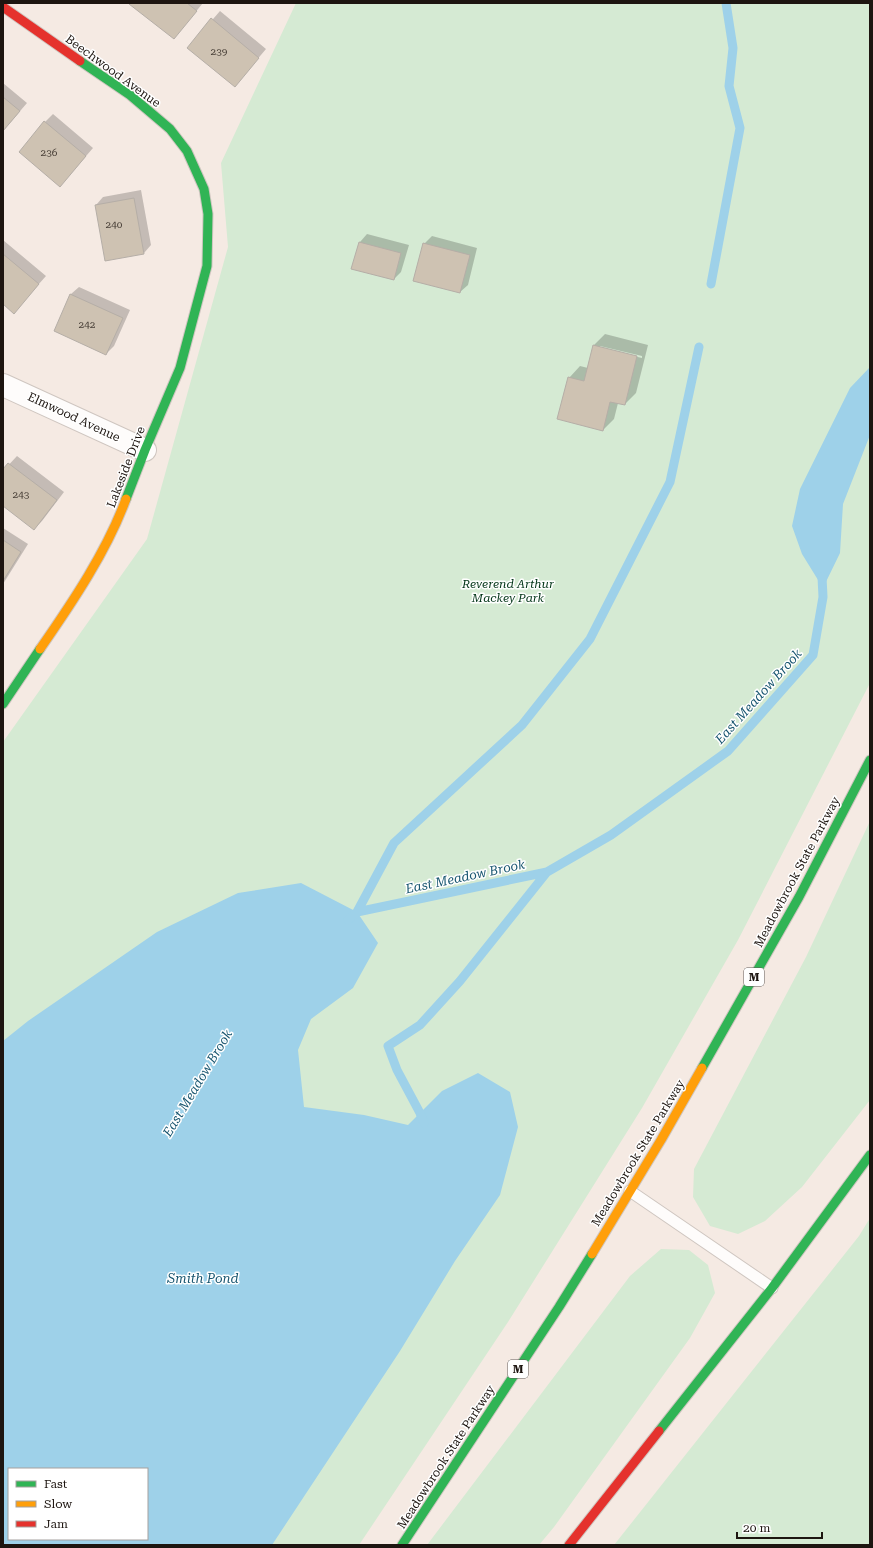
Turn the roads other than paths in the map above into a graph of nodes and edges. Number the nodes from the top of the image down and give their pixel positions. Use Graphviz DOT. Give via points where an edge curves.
graph roads {
  1 [pos="3,7"];
  2 [pos="208,214"];
  3 [pos="3,385"];
  4 [pos="145,450"];
  5 [pos="3,704"];
  6 [pos="870,760"];
  7 [pos="870,1152"];
  8 [pos="870,1155"];
  9 [pos="862,1166"];
  10 [pos="630,1191"];
  11 [pos="772,1288"];
  12 [pos="402,1545"];
  13 [pos="569,1545"];
  1 -- 2 [label="main road, Beechwood Avenue" via="130,95 170,128 187,151 204,189"];
  2 -- 4 [label="main road, Lakeside Drive" via="207,266 180,368"];
  3 -- 4 [label="street, Elmwood Avenue"];
  4 -- 5 [label="main road, Lakeside Drive" via="119,518 74,599"];
  6 -- 10 [label="main road, Meadowbrook State Parkway / M" via="799,897"];
  7 -- 9 [label="main road"];
  8 -- 9 [label="main road"];
  9 -- 11 [label="main road"];
  10 -- 11 [label="lane"];
  10 -- 12 [label="main road, Meadowbrook State Parkway / M" via="560,1307"];
  11 -- 13 [label="main road"];
}
